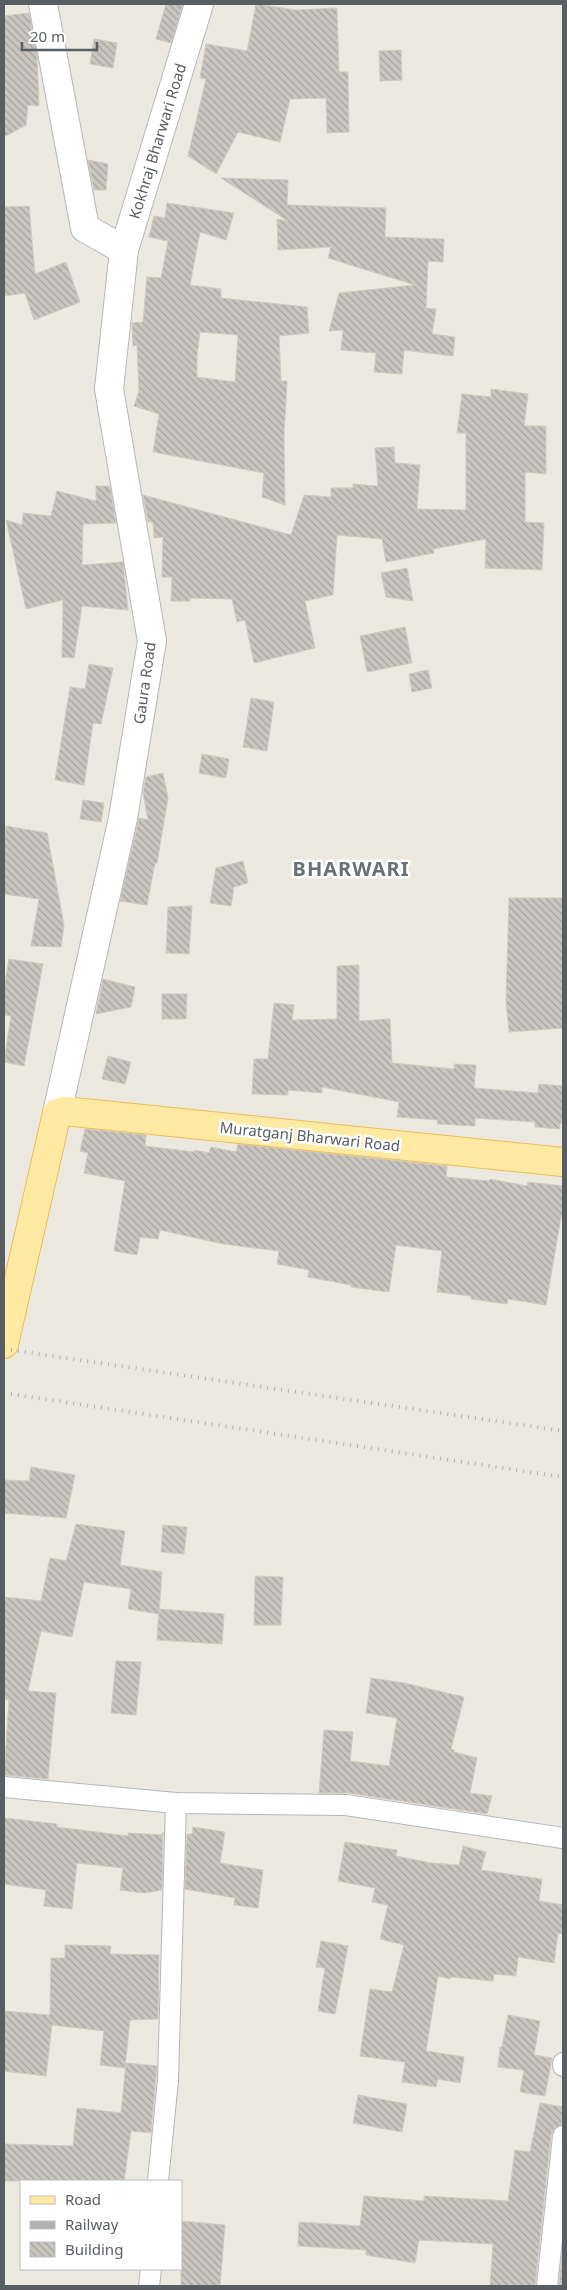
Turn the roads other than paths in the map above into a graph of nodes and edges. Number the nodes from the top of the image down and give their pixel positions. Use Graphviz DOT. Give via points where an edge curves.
graph roads {
  1 [pos="43,4"];
  2 [pos="199,4"];
  3 [pos="124,250"];
  4 [pos="57,1113"];
  5 [pos="563,1162"];
  6 [pos="4,1344"];
  7 [pos="4,1787"];
  8 [pos="176,1803"];
  9 [pos="563,1838"];
  10 [pos="563,2136"];
  11 [pos="158,2180"];
  12 [pos="151,2270"];
  13 [pos="150,2286"];
  14 [pos="547,2286"];
  1 -- 3 [label="street" via="85,228"];
  2 -- 3 [label="street, Kokhraj Bharwari Road"];
  3 -- 4 [label="street, Gaura Road" via="108,389 152,641 123,818"];
  4 -- 5 [label="main road, Muratganj Bharwari Road" via="64,1111"];
  4 -- 6 [label="main road"];
  7 -- 8 [label="street"];
  8 -- 9 [label="street" via="346,1805"];
  8 -- 11 [label="street" via="168,2080"];
  10 -- 14 [label="street"];
  12 -- 13 [label="street"];
}
